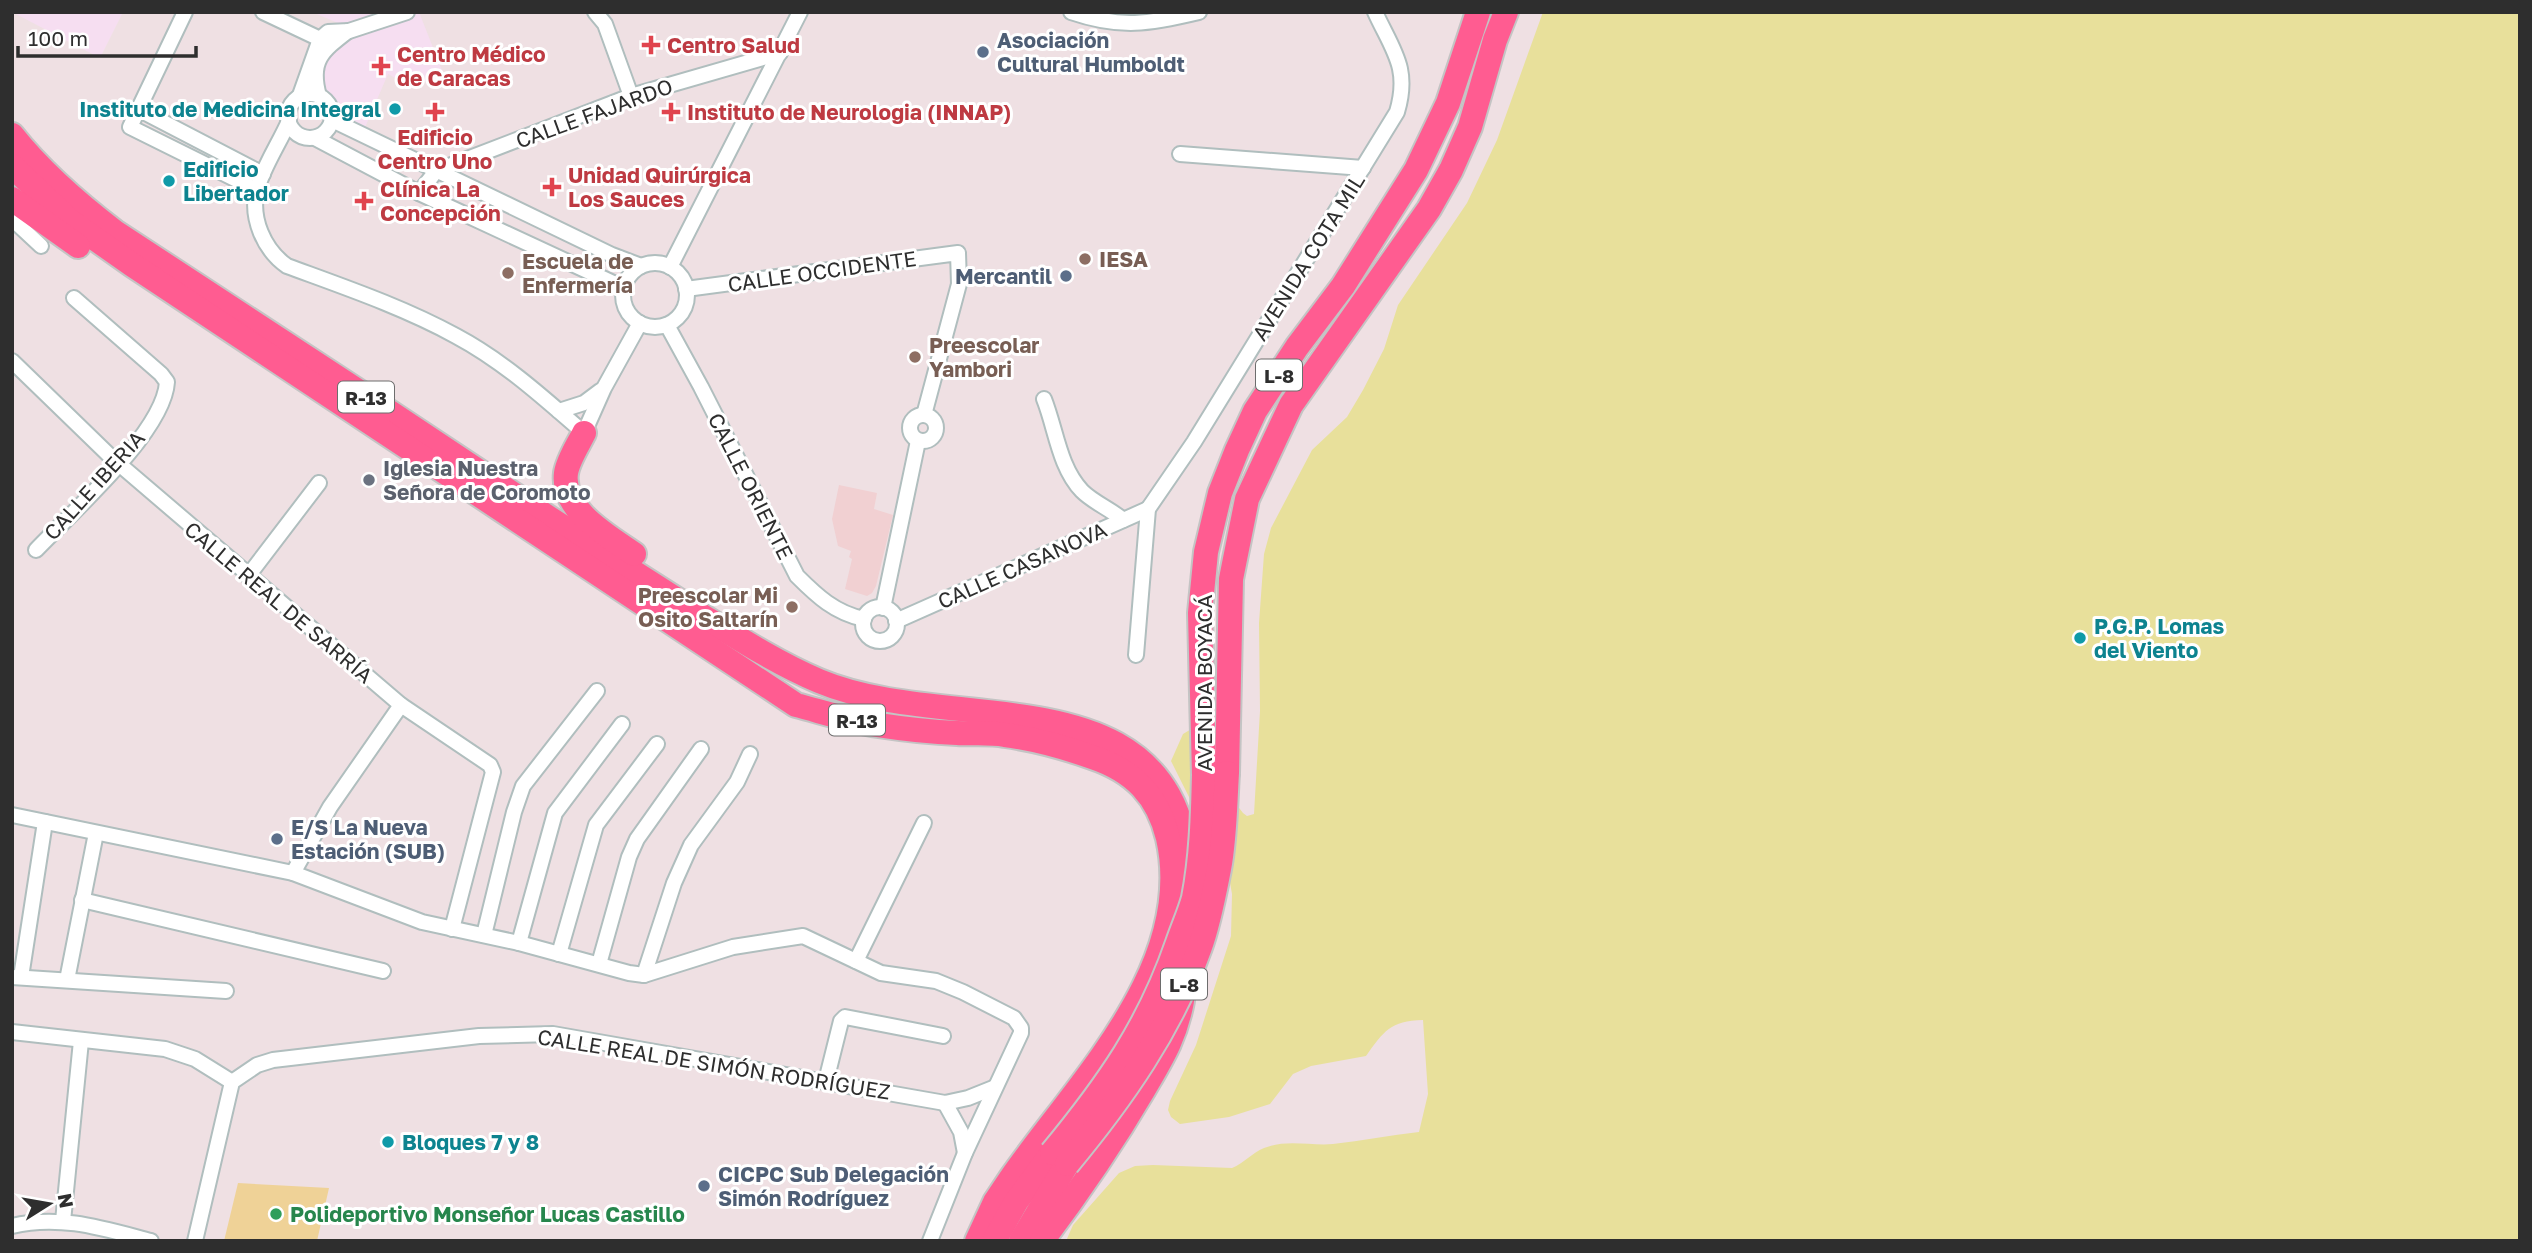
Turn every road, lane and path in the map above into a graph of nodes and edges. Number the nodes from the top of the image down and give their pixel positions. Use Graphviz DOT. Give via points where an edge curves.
graph roads {
  1 [pos="185,12"];
  2 [pos="263,12"];
  3 [pos="282,12"];
  4 [pos="407,12"];
  5 [pos="595,12"];
  6 [pos="800,12"];
  7 [pos="1071,12"];
  8 [pos="1199,12"];
  9 [pos="1375,12"];
  10 [pos="1478,12"];
  11 [pos="1506,12"];
  12 [pos="349,31"];
  13 [pos="324,36"];
  14 [pos="780,52"];
  15 [pos="319,96"];
  16 [pos="631,96"];
  17 [pos="299,98"];
  18 [pos="138,109"];
  19 [pos="332,120"];
  20 [pos="289,121"];
  21 [pos="12,135"];
  22 [pos="309,137"];
  23 [pos="279,145"];
  24 [pos="1180,154"];
  25 [pos="12,166"];
  26 [pos="1363,167"];
  27 [pos="436,171"];
  28 [pos="263,174"];
  29 [pos="257,190"];
  30 [pos="419,193"];
  31 [pos="12,199"];
  32 [pos="12,219"];
  33 [pos="41,246"];
  34 [pos="640,266"];
  35 [pos="670,267"];
  36 [pos="624,288"];
  37 [pos="686,289"];
  38 [pos="169,290"];
  39 [pos="74,298"];
  40 [pos="640,323"];
  41 [pos="667,325"];
  42 [pos="12,361"];
  43 [pos="604,388"];
  44 [pos="1044,399"];
  45 [pos="558,411"];
  46 [pos="584,433"];
  47 [pos="119,464"];
  48 [pos="319,483"];
  49 [pos="1148,509"];
  50 [pos="1123,520"];
  51 [pos="36,550"];
  52 [pos="248,576"];
  53 [pos="883,608"];
  54 [pos="864,619"];
  55 [pos="896,621"];
  56 [pos="737,637"];
  57 [pos="1136,655"];
  58 [pos="597,691"];
  59 [pos="401,705"];
  60 [pos="622,724"];
  61 [pos="657,744"];
  62 [pos="701,749"];
  63 [pos="750,754"];
  64 [pos="1216,774"];
  65 [pos="12,815"];
  66 [pos="45,822"];
  67 [pos="924,823"];
  68 [pos="96,833"];
  69 [pos="293,873"];
  70 [pos="82,900"];
  71 [pos="452,929"];
  72 [pos="484,935"];
  73 [pos="519,943"];
  74 [pos="559,954"];
  75 [pos="856,961"];
  76 [pos="598,964"];
  77 [pos="383,971"];
  78 [pos="645,975"];
  79 [pos="17,977"];
  80 [pos="66,980"];
  81 [pos="226,991"];
  82 [pos="12,1032"];
  83 [pos="943,1037"];
  84 [pos="80,1041"];
  85 [pos="825,1081"];
  86 [pos="232,1082"];
  87 [pos="993,1088"];
  88 [pos="945,1103"];
  89 [pos="965,1153"];
  90 [pos="1060,1159"];
  91 [pos="63,1221"];
  92 [pos="12,1226"];
  93 [pos="151,1241"];
  94 [pos="195,1241"];
  95 [pos="930,1241"];
  96 [pos="977,1241"];
  97 [pos="994,1241"];
  98 [pos="1021,1241"];
  99 [pos="1042,1241"];
  1 -- 18 [label="street"];
  2 -- 13 [label="street"];
  3 -- 13 [label="street"];
  4 -- 12 [label="street"];
  5 -- 16 [label="street" via="605,24"];
  6 -- 14 [label="street"];
  7 -- 8 [label="street" via="1134,24"];
  9 -- 26 [label="street, AVENIDA COTA MIL" via="1401,66 1403,91 1397,112"];
  10 -- 64 [label="highway, AVENIDA BOYACÁ / L-8" via="1448,103 1416,170 1343,286 1255,411 1220,493 1206,552 1200,613"];
  11 -- 64 [label="highway, AVENIDA BOYACÁ / L-8" via="1470,127 1451,170 1429,209 1290,405 1247,499 1231,579"];
  12 -- 13 [label="street"];
  12 -- 15 [label="street" via="316,65"];
  13 -- 17 [label="street"];
  14 -- 16 [label="street, CALLE FAJARDO"];
  14 -- 35 [label="street"];
  15 -- 17 [label="street"];
  15 -- 19 [label="street" via="328,103"];
  16 -- 27 [label="street, CALLE FAJARDO"];
  17 -- 20 [label="street" via="290,108"];
  18 -- 28 [label="street"];
  18 -- 29 [label="street" via="130,127"];
  19 -- 22 [label="street" via="326,132"];
  19 -- 27 [label="street"];
  20 -- 22 [label="street" via="292,128"];
  20 -- 23 [label="street"];
  21 -- 56 [label="highway, R-13" via="50,177 115,232"];
  22 -- 23 [label="street"];
  22 -- 30 [label="street"];
  23 -- 28 [label="street"];
  24 -- 26 [label="street"];
  25 -- 38 [label="highway, R-13" via="70,221"];
  26 -- 49 [label="street, AVENIDA COTA MIL"];
  27 -- 30 [label="street"];
  27 -- 34 [label="street"];
  28 -- 29 [label="street"];
  29 -- 45 [label="street" via="261,235 276,258 458,337"];
  30 -- 36 [label="street"];
  31 -- 38 [label="highway, R-13" via="138,282"];
  32 -- 33 [label="street"];
  34 -- 35 [label="street"];
  34 -- 36 [label="street" via="629,275"];
  35 -- 37 [label="street"];
  36 -- 40 [label="street" via="624,305"];
  37 -- 41 [label="street" via="681,314"];
  37 -- 53 [label="street, CALLE OCCIDENTE" via="958,253 959,284 925,415 911,424 911,434 918,441"];
  38 -- 96 [label="highway, R-13" via="796,705 876,725 1003,734 1096,758 1144,787 1166,830 1174,878 1157,955 1117,1037 1011,1178"];
  39 -- 47 [label="street, CALLE IBERIA" via="167,382 154,416"];
  40 -- 41 [label="street"];
  40 -- 43 [label="street"];
  41 -- 54 [label="street, CALLE ORIENTE" via="797,576 816,597"];
  42 -- 47 [label="street, CALLE REAL DE SARRÍA"];
  43 -- 45 [label="street" via="583,403"];
  43 -- 46 [label="street"];
  44 -- 50 [label="street" via="1072,477 1082,491"];
  45 -- 46 [label="street"];
  46 -- 56 [label="highway" via="566,471 569,497 577,508 722,619"];
  47 -- 51 [label="street, CALLE IBERIA"];
  47 -- 52 [label="street, CALLE REAL DE SARRÍA"];
  48 -- 52 [label="street"];
  49 -- 50 [label="street, CALLE CASANOVA"];
  49 -- 57 [label="street, AVENIDA COTA MIL"];
  50 -- 55 [label="street, CALLE CASANOVA"];
  52 -- 59 [label="street, CALLE REAL DE SARRÍA"];
  53 -- 54 [label="street" via="870,610"];
  53 -- 55 [label="street"];
  54 -- 55 [label="street" via="866,634 878,641 892,635"];
  56 -- 99 [label="highway, R-13" via="820,682 873,699 1030,717 1092,732 1125,748 1142,764 1162,785 1179,818 1189,856 1192,929 1173,1038 1113,1142"];
  58 -- 72 [label="street" via="523,786"];
  59 -- 69 [label="street" via="330,807"];
  59 -- 71 [label="street, CALLE REAL DE SARRÍA" via="490,765 493,772"];
  60 -- 73 [label="street" via="555,813"];
  61 -- 74 [label="street" via="596,825"];
  62 -- 76 [label="street" via="637,839"];
  63 -- 78 [label="street" via="737,782 691,845"];
  64 -- 90 [label="highway, AVENIDA BOYACÁ / L-8, bridge" via="1220,866 1200,946 1174,1008 1142,1065 1104,1120"];
  65 -- 66 [label="street"];
  66 -- 68 [label="street"];
  66 -- 79 [label="street"];
  67 -- 75 [label="street"];
  68 -- 69 [label="street"];
  68 -- 70 [label="street"];
  69 -- 71 [label="street"];
  70 -- 77 [label="street"];
  70 -- 80 [label="street"];
  71 -- 72 [label="street"];
  72 -- 73 [label="street"];
  73 -- 74 [label="street"];
  74 -- 76 [label="street"];
  75 -- 78 [label="street" via="803,936 733,947"];
  75 -- 87 [label="street" via="881,973 936,981 1014,1018 1021,1028 1019,1040"];
  76 -- 78 [label="street"];
  79 -- 80 [label="street"];
  80 -- 81 [label="street"];
  82 -- 84 [label="street"];
  83 -- 85 [label="street" via="845,1017"];
  84 -- 86 [label="street" via="165,1049 195,1059"];
  84 -- 91 [label="street"];
  85 -- 86 [label="street, CALLE REAL DE SIMÓN RODRÍGUEZ" via="553,1034 516,1034 273,1060"];
  85 -- 88 [label="street, CALLE REAL DE SIMÓN RODRÍGUEZ"];
  86 -- 94 [label="street"];
  87 -- 88 [label="street, CALLE REAL DE SIMÓN RODRÍGUEZ"];
  87 -- 89 [label="street"];
  88 -- 89 [label="street" via="961,1132"];
  89 -- 95 [label="street"];
  90 -- 97 [label="highway, AVENIDA BOYACÁ / L-8" via="1016,1202"];
  90 -- 98 [label="highway, AVENIDA BOYACÁ / L-8"];
  91 -- 92 [label="street"];
  91 -- 93 [label="street"];
}
